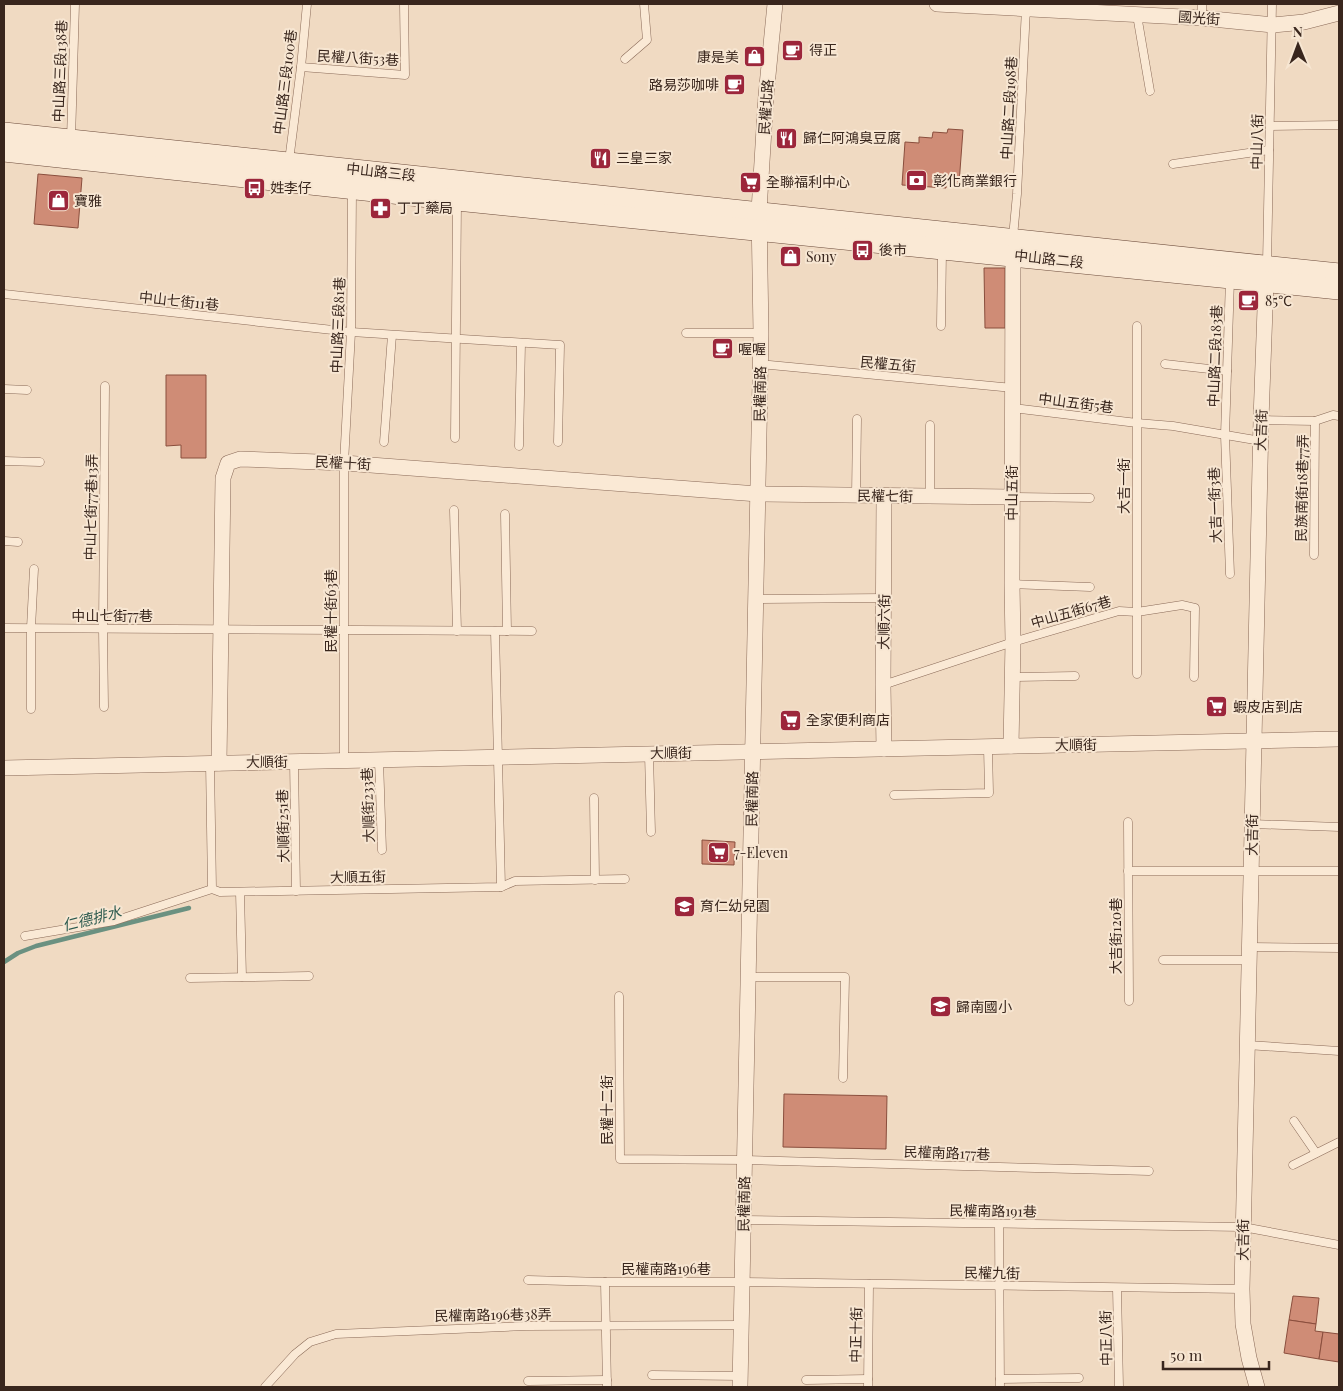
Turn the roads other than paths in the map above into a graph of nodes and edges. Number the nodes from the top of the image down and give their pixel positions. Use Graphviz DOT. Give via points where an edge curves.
graph roads {
  1 [pos="75,4"];
  2 [pos="305,4"];
  3 [pos="404,4"];
  4 [pos="644,4"];
  5 [pos="775,4"];
  6 [pos="937,4"];
  7 [pos="948,4"];
  8 [pos="1272,4"];
  9 [pos="1026,8"];
  10 [pos="1202,11"];
  11 [pos="1339,13"];
  12 [pos="1138,15"];
  13 [pos="1273,24"];
  14 [pos="625,59"];
  15 [pos="301,68"];
  16 [pos="1150,91"];
  17 [pos="1270,126"];
  18 [pos="1339,126"];
  19 [pos="4,133"];
  20 [pos="71,140"];
  21 [pos="1269,150"];
  22 [pos="4,151"];
  23 [pos="288,163"];
  24 [pos="1173,164"];
  25 [pos="352,188"];
  26 [pos="457,200"];
  27 [pos="759,220"];
  28 [pos="1013,247"];
  29 [pos="942,248"];
  30 [pos="1267,274"];
  31 [pos="1339,274"];
  32 [pos="1230,278"];
  33 [pos="1339,289"];
  34 [pos="4,294"];
  35 [pos="941,326"];
  36 [pos="1137,326"];
  37 [pos="351,332"];
  38 [pos="686,333"];
  39 [pos="761,333"];
  40 [pos="392,335"];
  41 [pos="457,338"];
  42 [pos="521,342"];
  43 [pos="760,364"];
  44 [pos="1166,364"];
  45 [pos="1228,371"];
  46 [pos="105,386"];
  47 [pos="1013,388"];
  48 [pos="4,389"];
  49 [pos="27,390"];
  50 [pos="1013,408"];
  51 [pos="1339,416"];
  52 [pos="856,419"];
  53 [pos="1261,420"];
  54 [pos="1315,421"];
  55 [pos="1137,423"];
  56 [pos="930,425"];
  57 [pos="1225,435"];
  58 [pos="455,438"];
  59 [pos="1261,441"];
  60 [pos="384,442"];
  61 [pos="558,442"];
  62 [pos="519,446"];
  63 [pos="4,461"];
  64 [pos="40,462"];
  65 [pos="344,462"];
  66 [pos="758,494"];
  67 [pos="856,496"];
  68 [pos="884,496"];
  69 [pos="930,496"];
  70 [pos="1012,497"];
  71 [pos="1090,498"];
  72 [pos="454,510"];
  73 [pos="505,514"];
  74 [pos="4,541"];
  75 [pos="18,542"];
  76 [pos="1314,555"];
  77 [pos="34,569"];
  78 [pos="1230,574"];
  79 [pos="1012,584"];
  80 [pos="1090,587"];
  81 [pos="884,598"];
  82 [pos="756,599"];
  83 [pos="1137,612"];
  84 [pos="4,628"];
  85 [pos="31,628"];
  86 [pos="103,628"];
  87 [pos="220,629"];
  88 [pos="344,630"];
  89 [pos="457,631"];
  90 [pos="495,631"];
  91 [pos="506,631"];
  92 [pos="532,631"];
  93 [pos="1013,642"];
  94 [pos="1137,674"];
  95 [pos="1075,676"];
  96 [pos="1011,677"];
  97 [pos="1194,677"];
  98 [pos="883,685"];
  99 [pos="104,706"];
  100 [pos="31,709"];
  101 [pos="1339,739"];
  102 [pos="1254,741"];
  103 [pos="1011,746"];
  104 [pos="988,747"];
  105 [pos="884,749"];
  106 [pos="752,752"];
  107 [pos="649,754"];
  108 [pos="498,757"];
  109 [pos="344,760"];
  110 [pos="379,760"];
  111 [pos="294,761"];
  112 [pos="215,763"];
  113 [pos="4,768"];
  114 [pos="894,795"];
  115 [pos="594,798"];
  116 [pos="1128,822"];
  117 [pos="1252,824"];
  118 [pos="1339,827"];
  119 [pos="651,832"];
  120 [pos="382,850"];
  121 [pos="1128,871"];
  122 [pos="1251,871"];
  123 [pos="1339,871"];
  124 [pos="625,879"];
  125 [pos="596,880"];
  126 [pos="501,887"];
  127 [pos="212,889"];
  128 [pos="296,891"];
  129 [pos="240,892"];
  130 [pos="25,936"];
  131 [pos="1339,948"];
  132 [pos="1249,954"];
  133 [pos="1163,960"];
  134 [pos="308,976"];
  135 [pos="242,977"];
  136 [pos="748,977"];
  137 [pos="190,978"];
  138 [pos="619,996"];
  139 [pos="1129,1001"];
  140 [pos="1247,1045"];
  141 [pos="1339,1051"];
  142 [pos="843,1078"];
  143 [pos="1294,1121"];
  144 [pos="1339,1142"];
  145 [pos="1316,1153"];
  146 [pos="745,1160"];
  147 [pos="1293,1165"];
  148 [pos="1148,1171"];
  149 [pos="744,1220"];
  150 [pos="999,1224"];
  151 [pos="1243,1227"];
  152 [pos="1339,1245"];
  153 [pos="528,1280"];
  154 [pos="605,1282"];
  155 [pos="742,1282"];
  156 [pos="870,1284"];
  157 [pos="1000,1286"];
  158 [pos="1117,1288"];
  159 [pos="1242,1289"];
  160 [pos="742,1325"];
  161 [pos="607,1326"];
  162 [pos="652,1375"];
  163 [pos="1079,1378"];
  164 [pos="806,1380"];
  165 [pos="528,1381"];
  166 [pos="740,1381"];
  167 [pos="868,1383"];
  168 [pos="1000,1383"];
  169 [pos="607,1384"];
  170 [pos="265,1387"];
  171 [pos="1119,1387"];
  172 [pos="1257,1387"];
  1 -- 20 [label="lane, 中山路三段138巷"];
  2 -- 15 [label="lane, 中山路三段100巷"];
  3 -- 15 [label="lane, 民權八街53巷" via="405,75"];
  4 -- 14 [label="lane" via="647,40"];
  5 -- 27 [label="street, 民權北路"];
  6 -- 7 [label="street, 國光街"];
  7 -- 9 [label="street, 國光街"];
  8 -- 13 [label="lane, 中山八街"];
  9 -- 12 [label="street, 國光街"];
  9 -- 28 [label="lane, 中山路二段198巷"];
  10 -- 12 [label="street, 國光街"];
  10 -- 13 [label="street, 國光街"];
  11 -- 13 [label="street, 國光街" via="1304,22"];
  12 -- 16 [label="lane"];
  13 -- 17 [label="lane, 中山八街"];
  15 -- 23 [label="lane, 中山路三段100巷"];
  17 -- 18 [label="lane"];
  17 -- 21 [label="lane, 中山八街"];
  19 -- 20 [label="main road, 中山路三段"];
  20 -- 23 [label="main road, 中山路三段"];
  21 -- 24 [label="lane"];
  21 -- 30 [label="lane, 中山八街"];
  22 -- 25 [label="main road, 中山路三段"];
  23 -- 27 [label="main road, 中山路三段"];
  25 -- 26 [label="main road, 中山路三段"];
  25 -- 37 [label="lane, 中山路三段81巷"];
  26 -- 27 [label="main road, 中山路三段"];
  26 -- 41 [label="lane"];
  27 -- 28 [label="main road, 中山路二段"];
  27 -- 29 [label="main road, 中山路二段"];
  27 -- 39 [label="street, 民權南路"];
  28 -- 29 [label="main road, 中山路二段"];
  28 -- 30 [label="main road, 中山路二段"];
  28 -- 32 [label="main road, 中山路二段"];
  28 -- 47 [label="street, 中山五街"];
  29 -- 35 [label="lane"];
  30 -- 31 [label="main road, 中山路二段"];
  30 -- 32 [label="main road, 中山路二段"];
  30 -- 33 [label="main road, 中山路二段"];
  30 -- 53 [label="street, 大吉街"];
  32 -- 45 [label="lane, 中山路二段183巷"];
  34 -- 37 [label="lane, 中山七街11巷"];
  36 -- 55 [label="lane, 大吉一街"];
  37 -- 40 [label="lane, 中山七街11巷"];
  37 -- 65 [label="lane, 中山路三段81巷"];
  38 -- 39 [label="lane"];
  39 -- 43 [label="street, 民權南路"];
  40 -- 41 [label="lane, 中山七街11巷"];
  40 -- 60 [label="lane"];
  41 -- 42 [label="lane, 中山七街11巷"];
  41 -- 58 [label="lane"];
  42 -- 61 [label="lane, 中山七街11巷" via="560,345"];
  42 -- 62 [label="lane"];
  43 -- 47 [label="lane, 民權五街"];
  43 -- 66 [label="street, 民權南路"];
  44 -- 45 [label="lane"];
  45 -- 57 [label="lane, 中山路二段183巷"];
  46 -- 86 [label="lane, 中山七街77巷13弄"];
  47 -- 50 [label="street, 中山五街"];
  48 -- 49 [label="lane"];
  50 -- 55 [label="lane, 中山五街5巷"];
  50 -- 70 [label="street, 中山五街"];
  51 -- 54 [label="lane"];
  52 -- 67 [label="lane"];
  53 -- 54 [label="lane"];
  53 -- 59 [label="street, 大吉街"];
  54 -- 76 [label="lane, 民族南街18巷77弄"];
  55 -- 57 [label="lane"];
  55 -- 83 [label="lane, 大吉一街"];
  56 -- 69 [label="lane"];
  57 -- 59 [label="lane"];
  57 -- 78 [label="lane, 大吉一街3巷"];
  59 -- 102 [label="street, 大吉街"];
  63 -- 64 [label="lane"];
  65 -- 66 [label="street, 民權十街"];
  65 -- 87 [label="street, 民權十街" via="240,458 228,463 223,478"];
  65 -- 88 [label="lane, 民權十街63巷"];
  66 -- 67 [label="street, 民權七街"];
  66 -- 82 [label="street, 民權南路"];
  67 -- 68 [label="street, 民權七街"];
  68 -- 69 [label="street, 民權七街"];
  68 -- 81 [label="street, 大順六街"];
  69 -- 70 [label="street, 民權七街"];
  70 -- 71 [label="lane"];
  70 -- 79 [label="street, 中山五街"];
  72 -- 89 [label="lane"];
  73 -- 91 [label="lane"];
  74 -- 75 [label="lane"];
  77 -- 85 [label="lane"];
  79 -- 80 [label="lane"];
  79 -- 93 [label="street, 中山五街"];
  81 -- 82 [label="lane"];
  81 -- 98 [label="street, 大順六街"];
  82 -- 106 [label="street, 民權南路"];
  83 -- 93 [label="lane, 中山五街67巷" via="1119,611"];
  83 -- 94 [label="lane, 大吉一街"];
  83 -- 97 [label="lane, 中山五街67巷" via="1182,605 1195,608"];
  84 -- 85 [label="lane, 中山七街77巷"];
  85 -- 86 [label="lane, 中山七街77巷"];
  85 -- 100 [label="lane"];
  86 -- 87 [label="lane, 中山七街77巷"];
  86 -- 99 [label="lane, 中山七街77巷13弄"];
  87 -- 88 [label="lane, 中山七街77巷"];
  87 -- 112 [label="street, 民權十街"];
  88 -- 89 [label="lane, 中山七街77巷"];
  88 -- 109 [label="lane, 民權十街63巷"];
  89 -- 90 [label="lane, 中山七街77巷"];
  90 -- 91 [label="lane, 中山七街77巷"];
  90 -- 108 [label="lane"];
  91 -- 92 [label="lane, 中山七街77巷"];
  93 -- 96 [label="street, 中山五街"];
  93 -- 98 [label="lane, 中山五街67巷"];
  95 -- 96 [label="lane"];
  96 -- 103 [label="street, 中山五街"];
  98 -- 105 [label="street, 大順六街"];
  101 -- 102 [label="street, 大順街"];
  102 -- 103 [label="street, 大順街"];
  102 -- 117 [label="street, 大吉街"];
  103 -- 104 [label="street, 大順街"];
  104 -- 105 [label="street, 大順街"];
  104 -- 114 [label="lane" via="989,793"];
  105 -- 106 [label="street, 大順街"];
  106 -- 107 [label="street, 大順街"];
  106 -- 136 [label="street, 民權南路"];
  107 -- 108 [label="street, 大順街"];
  107 -- 119 [label="lane"];
  108 -- 110 [label="street, 大順街"];
  108 -- 126 [label="lane"];
  109 -- 110 [label="street, 大順街"];
  109 -- 111 [label="street, 大順街"];
  110 -- 120 [label="lane, 大順街233巷"];
  111 -- 112 [label="street, 大順街"];
  111 -- 128 [label="lane, 大順街251巷"];
  112 -- 113 [label="street, 大順街"];
  112 -- 127 [label="lane"];
  115 -- 125 [label="lane"];
  116 -- 121 [label="lane, 大吉街120巷"];
  117 -- 118 [label="lane"];
  117 -- 122 [label="street, 大吉街"];
  121 -- 122 [label="lane"];
  121 -- 139 [label="lane, 大吉街120巷"];
  122 -- 123 [label="lane"];
  122 -- 132 [label="street, 大吉街"];
  124 -- 125 [label="lane, 大順五街"];
  125 -- 126 [label="lane, 大順五街" via="515,881"];
  126 -- 128 [label="lane, 大順五街"];
  127 -- 129 [label="lane, 大順五街"];
  127 -- 130 [label="lane" via="114,922"];
  128 -- 129 [label="lane, 大順五街"];
  129 -- 135 [label="lane"];
  131 -- 132 [label="lane"];
  132 -- 133 [label="lane"];
  132 -- 140 [label="street, 大吉街"];
  134 -- 135 [label="lane"];
  135 -- 137 [label="lane"];
  136 -- 142 [label="lane" via="845,977"];
  136 -- 146 [label="street, 民權南路"];
  138 -- 146 [label="lane, 民權十二街" via="620,1159"];
  140 -- 141 [label="lane"];
  140 -- 151 [label="street, 大吉街"];
  143 -- 145 [label="lane"];
  144 -- 145 [label="lane"];
  145 -- 147 [label="lane"];
  146 -- 148 [label="lane, 民權南路177巷"];
  146 -- 149 [label="street, 民權南路"];
  149 -- 150 [label="lane, 民權南路191巷"];
  149 -- 155 [label="street, 民權南路"];
  150 -- 151 [label="lane, 民權南路191巷"];
  150 -- 157 [label="lane"];
  151 -- 152 [label="lane, 民權南路191巷"];
  151 -- 159 [label="street, 大吉街"];
  153 -- 154 [label="lane"];
  154 -- 155 [label="lane, 民權南路196巷"];
  154 -- 161 [label="lane, 民權南路196巷"];
  155 -- 156 [label="lane, 民權九街"];
  155 -- 160 [label="street, 民權南路"];
  156 -- 157 [label="lane, 民權九街"];
  156 -- 167 [label="lane, 中正十街"];
  157 -- 158 [label="lane, 民權九街"];
  157 -- 168 [label="lane"];
  158 -- 159 [label="lane, 民權九街"];
  158 -- 171 [label="lane, 中正八街"];
  159 -- 172 [label="street, 大吉街" via="1243,1324"];
  160 -- 161 [label="lane, 民權南路196巷38弄"];
  160 -- 166 [label="street, 民權南路"];
  161 -- 169 [label="lane, 民權南路196巷"];
  161 -- 170 [label="lane, 民權南路196巷38弄" via="517,1326 336,1334 310,1342"];
  162 -- 166 [label="lane"];
  163 -- 168 [label="lane"];
  164 -- 167 [label="lane"];
  165 -- 169 [label="lane"];
}
